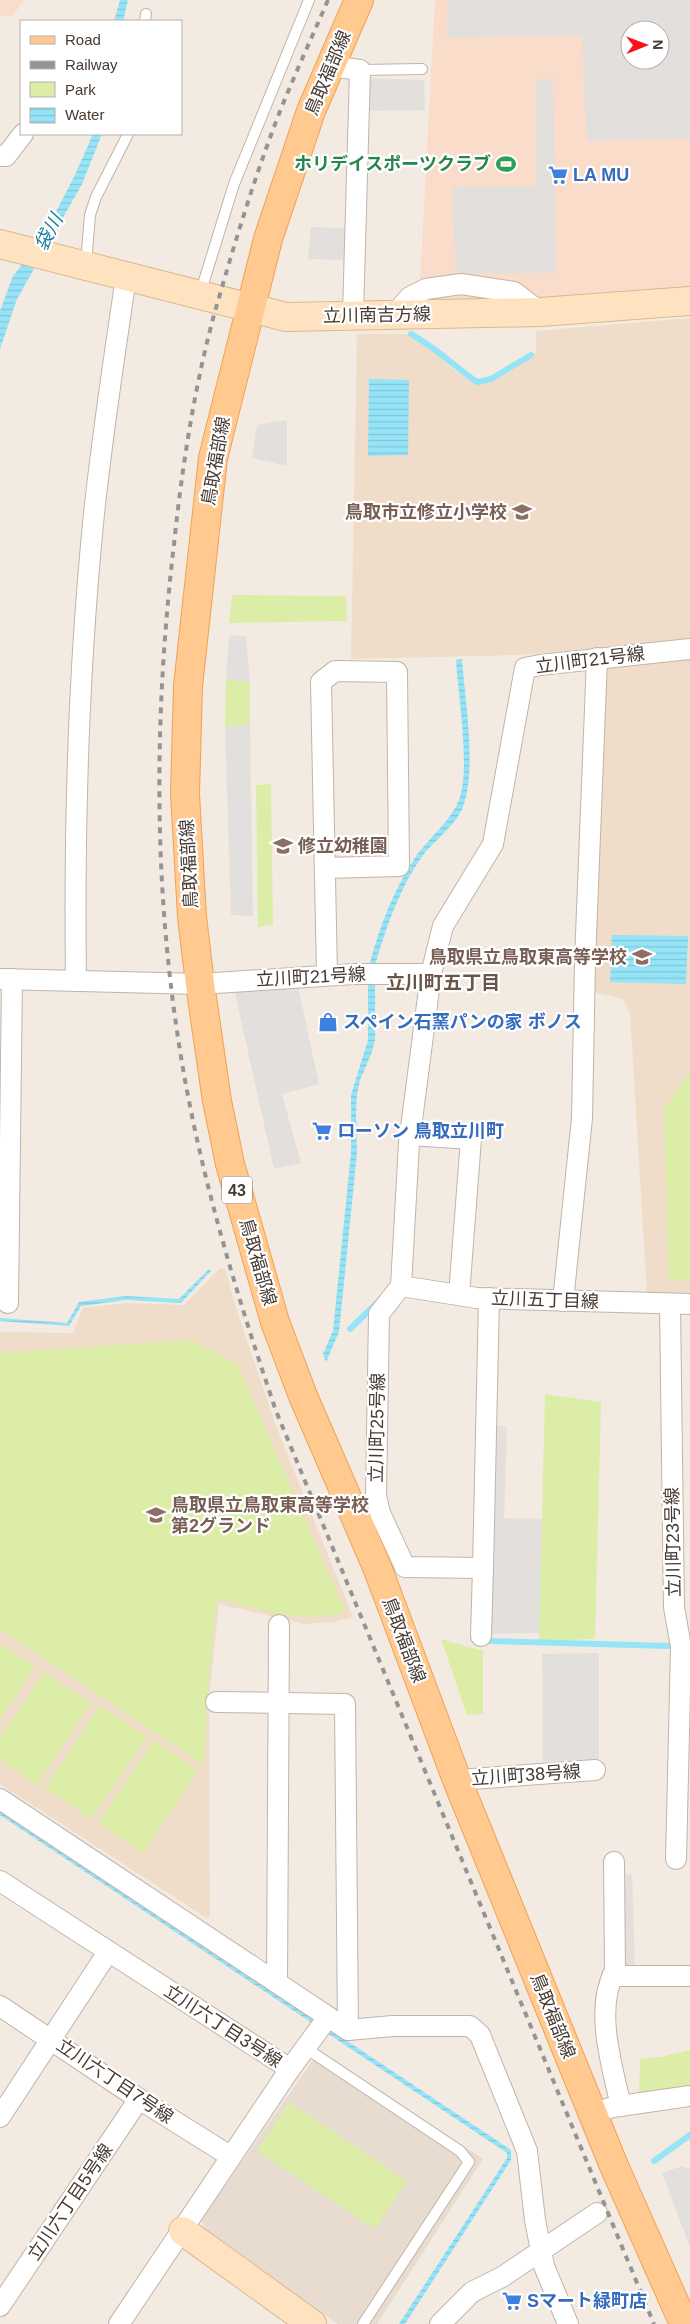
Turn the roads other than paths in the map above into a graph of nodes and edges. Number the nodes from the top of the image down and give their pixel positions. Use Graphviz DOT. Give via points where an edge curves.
graph roads {
  1 [pos="309,0"];
  2 [pos="359,0"];
  3 [pos="330,66"];
  4 [pos="422,69"];
  5 [pos="360,70"];
  6 [pos="22,135"];
  7 [pos="127,135"];
  8 [pos="0,156"];
  9 [pos="4,245"];
  10 [pos="78,265"];
  11 [pos="126,277"];
  12 [pos="199,296"];
  13 [pos="690,301"];
  14 [pos="250,309"];
  15 [pos="353,315"];
  16 [pos="690,649"];
  17 [pos="597,658"];
  18 [pos="325,868"];
  19 [pos="431,974"];
  20 [pos="327,975"];
  21 [pos="6,979"];
  22 [pos="76,981"];
  23 [pos="200,984"];
  24 [pos="410,1135"];
  25 [pos="401,1286"];
  26 [pos="459,1295"];
  27 [pos="489,1298"];
  28 [pos="563,1302"];
  29 [pos="8,1304"];
  30 [pos="680,1304"];
  31 [pos="681,1480"];
  32 [pos="377,1567"];
  33 [pos="405,1567"];
  34 [pos="483,1568"];
  35 [pos="279,1625"];
  36 [pos="482,1636"];
  37 [pos="216,1702"];
  38 [pos="277,1704"];
  39 [pos="595,1770"];
  40 [pos="684,1779"];
  41 [pos="457,1780"];
  42 [pos="0,1799"];
  43 [pos="676,1859"];
  44 [pos="614,1862"];
  45 [pos="0,1881"];
  46 [pos="108,1952"];
  47 [pos="612,1976"];
  48 [pos="690,1976"];
  49 [pos="277,1983"];
  50 [pos="0,2006"];
  51 [pos="325,2023"];
  52 [pos="348,2030"];
  53 [pos="51,2039"];
  54 [pos="313,2053"];
  55 [pos="290,2069"];
  56 [pos="690,2096"];
  57 [pos="139,2099"];
  58 [pos="621,2106"];
  59 [pos="594,2113"];
  60 [pos="0,2117"];
  61 [pos="230,2156"];
  62 [pos="597,2213"];
  63 [pos="183,2230"];
  64 [pos="540,2251"];
  65 [pos="0,2306"];
  66 [pos="119,2324"];
  67 [pos="312,2324"];
  68 [pos="363,2324"];
  69 [pos="440,2324"];
  70 [pos="568,2324"];
  71 [pos="684,2324"];
  1 -- 12 [label="lane" via="234,184"];
  2 -- 3 [label="main road, 鳥取福部線 / 43"];
  3 -- 5 [label="street"];
  3 -- 14 [label="main road, 鳥取福部線 / 43" via="311,111 268,238"];
  4 -- 5 [label="lane"];
  5 -- 15 [label="street"];
  6 -- 8 [label="street" via="6,156"];
  7 -- 10 [label="lane" via="110,165 93,206"];
  9 -- 10 [label="street, 立川南吉方線"];
  10 -- 11 [label="street, 立川南吉方線"];
  11 -- 12 [label="street, 立川南吉方線"];
  11 -- 22 [label="street" via="93,525 79,731 74,879"];
  12 -- 14 [label="street, 立川南吉方線"];
  13 -- 15 [label="street, 立川南吉方線" via="540,312"];
  14 -- 15 [label="street, 立川南吉方線" via="286,317"];
  14 -- 23 [label="main road, 鳥取福部線 / 43" via="213,458 188,686 186,794 192,917"];
  16 -- 17 [label="street, 立川町21号線"];
  17 -- 19 [label="street, 立川町21号線" via="525,668 493,844 443,926"];
  17 -- 28 [label="street" via="582,1118"];
  18 -- 18 [label="street" via="321,682 334,671 397,672 399,866"];
  18 -- 20 [label="street"];
  19 -- 20 [label="street, 立川町21号線"];
  19 -- 24 [label="street"];
  20 -- 23 [label="street, 立川町21号線"];
  21 -- 22 [label="street, 立川町21号線"];
  21 -- 29 [label="street"];
  22 -- 23 [label="street, 立川町21号線"];
  23 -- 32 [label="main road, 鳥取福部線 / 43" via="217,1101 251,1242 303,1396"];
  24 -- 25 [label="street"];
  24 -- 26 [label="street" via="471,1139"];
  25 -- 26 [label="street, 立川五丁目線"];
  25 -- 33 [label="street, 立川町25号線" via="379,1314 376,1496 380,1513"];
  26 -- 27 [label="street, 立川五丁目線"];
  27 -- 28 [label="street, 立川五丁目線"];
  27 -- 34 [label="street"];
  28 -- 30 [label="street, 立川五丁目線"];
  30 -- 31 [label="street, 立川町23号線"];
  31 -- 40 [label="street, 立川町23号線" via="674,1607 681,1647"];
  32 -- 33 [label="street"];
  32 -- 41 [label="main road, 鳥取福部線 / 43"];
  33 -- 34 [label="street"];
  34 -- 36 [label="street"];
  35 -- 38 [label="street"];
  37 -- 38 [label="street"];
  38 -- 49 [label="street"];
  38 -- 52 [label="street" via="345,1704"];
  39 -- 41 [label="street, 立川町38号線"];
  40 -- 43 [label="street, 立川町23号線"];
  41 -- 59 [label="main road, 鳥取福部線 / 43"];
  42 -- 49 [label="street"];
  44 -- 47 [label="street" via="615,1971"];
  45 -- 46 [label="street, 立川六丁目3号線"];
  46 -- 53 [label="street"];
  46 -- 55 [label="street, 立川六丁目3号線"];
  47 -- 48 [label="street"];
  47 -- 58 [label="street" via="608,1983 605,2038"];
  49 -- 51 [label="street"];
  50 -- 53 [label="street, 立川六丁目7号線"];
  51 -- 52 [label="street"];
  51 -- 55 [label="street"];
  52 -- 64 [label="street" via="393,2026 470,2026 480,2035 527,2150"];
  53 -- 57 [label="street, 立川六丁目7号線"];
  53 -- 60 [label="street"];
  54 -- 68 [label="lane" via="460,2151 469,2162"];
  55 -- 61 [label="street, 立川六丁目3号線"];
  56 -- 58 [label="street"];
  57 -- 61 [label="street, 立川六丁目7号線"];
  57 -- 65 [label="street, 立川六丁目5号線"];
  58 -- 59 [label="street"];
  59 -- 71 [label="main road, 鳥取福部線 / 43"];
  61 -- 63 [label="street, 立川六丁目3号線"];
  62 -- 64 [label="street"];
  63 -- 66 [label="street, 立川六丁目3号線"];
  63 -- 67 [label="street"];
  64 -- 69 [label="street" via="502,2277 472,2292"];
  64 -- 70 [label="street"];
}
